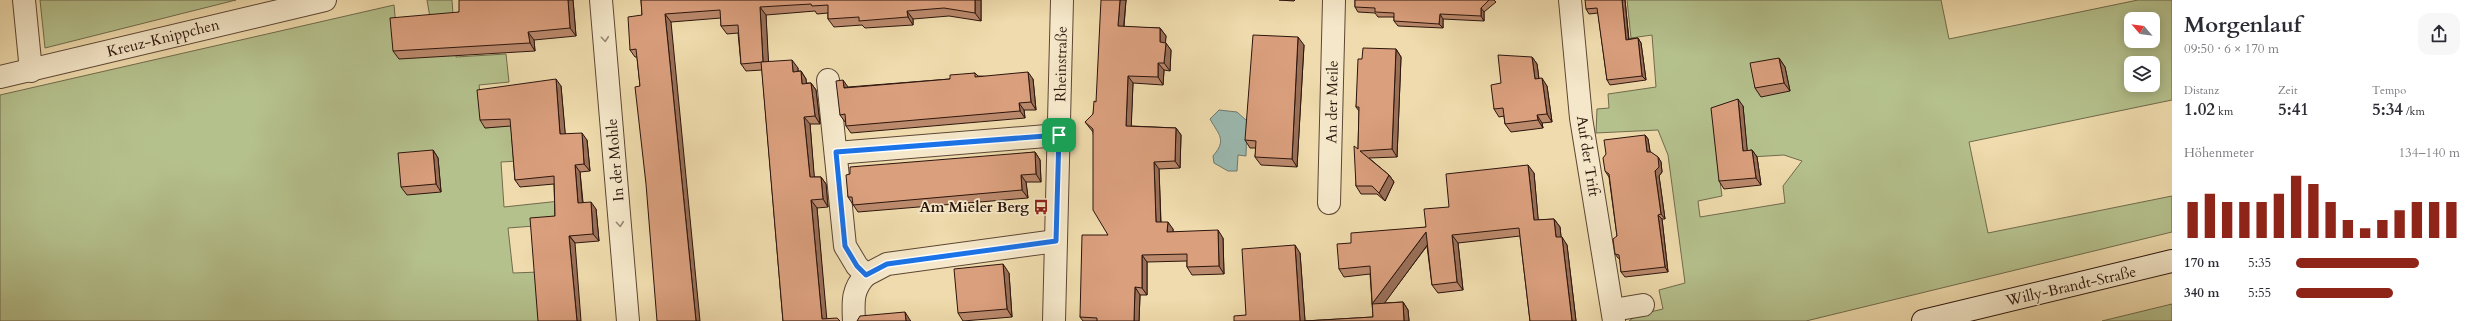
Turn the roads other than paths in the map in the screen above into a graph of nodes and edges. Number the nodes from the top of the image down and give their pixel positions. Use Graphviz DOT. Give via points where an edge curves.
graph roads {
  1 [pos="24,0"];
  2 [pos="325,0"];
  3 [pos="601,0"];
  4 [pos="1062,0"];
  5 [pos="1334,0"];
  6 [pos="1570,0"];
  7 [pos="31,71"];
  8 [pos="0,77"];
  9 [pos="828,80"];
  10 [pos="1059,135"];
  11 [pos="836,152"];
  12 [pos="1329,203"];
  13 [pos="1056,241"];
  14 [pos="2172,261"];
  15 [pos="866,275"];
  16 [pos="1055,296"];
  17 [pos="1643,305"];
  18 [pos="1614,316"];
  19 [pos="628,321"];
  20 [pos="854,321"];
  21 [pos="1046,321"];
  22 [pos="1054,321"];
  23 [pos="1923,321"];
  1 -- 7 [label="street"];
  2 -- 7 [label="street, Kreuz-Knippchen"];
  3 -- 19 [label="street, In der Mohle, one-way"];
  4 -- 10 [label="street, Rheinstraße"];
  5 -- 12 [label="street, An der Meile"];
  6 -- 18 [label="street, Auf der Trift" via="1581,118"];
  7 -- 8 [label="street, Kreuz-Knippchen"];
  9 -- 11 [label="street"];
  10 -- 11 [label="street"];
  10 -- 13 [label="street, Rheinstraße"];
  11 -- 15 [label="street" via="845,246 857,266"];
  13 -- 15 [label="street" via="887,264"];
  13 -- 16 [label="street, Rheinstraße"];
  14 -- 23 [label="street, Willy-Brandt-Straße"];
  15 -- 20 [label="street" via="856,287 853,297"];
  16 -- 21 [label="street, Rheinstraße"];
  16 -- 22 [label="street, Rheinstraße"];
  17 -- 18 [label="street, Auf der Trift"];
}
